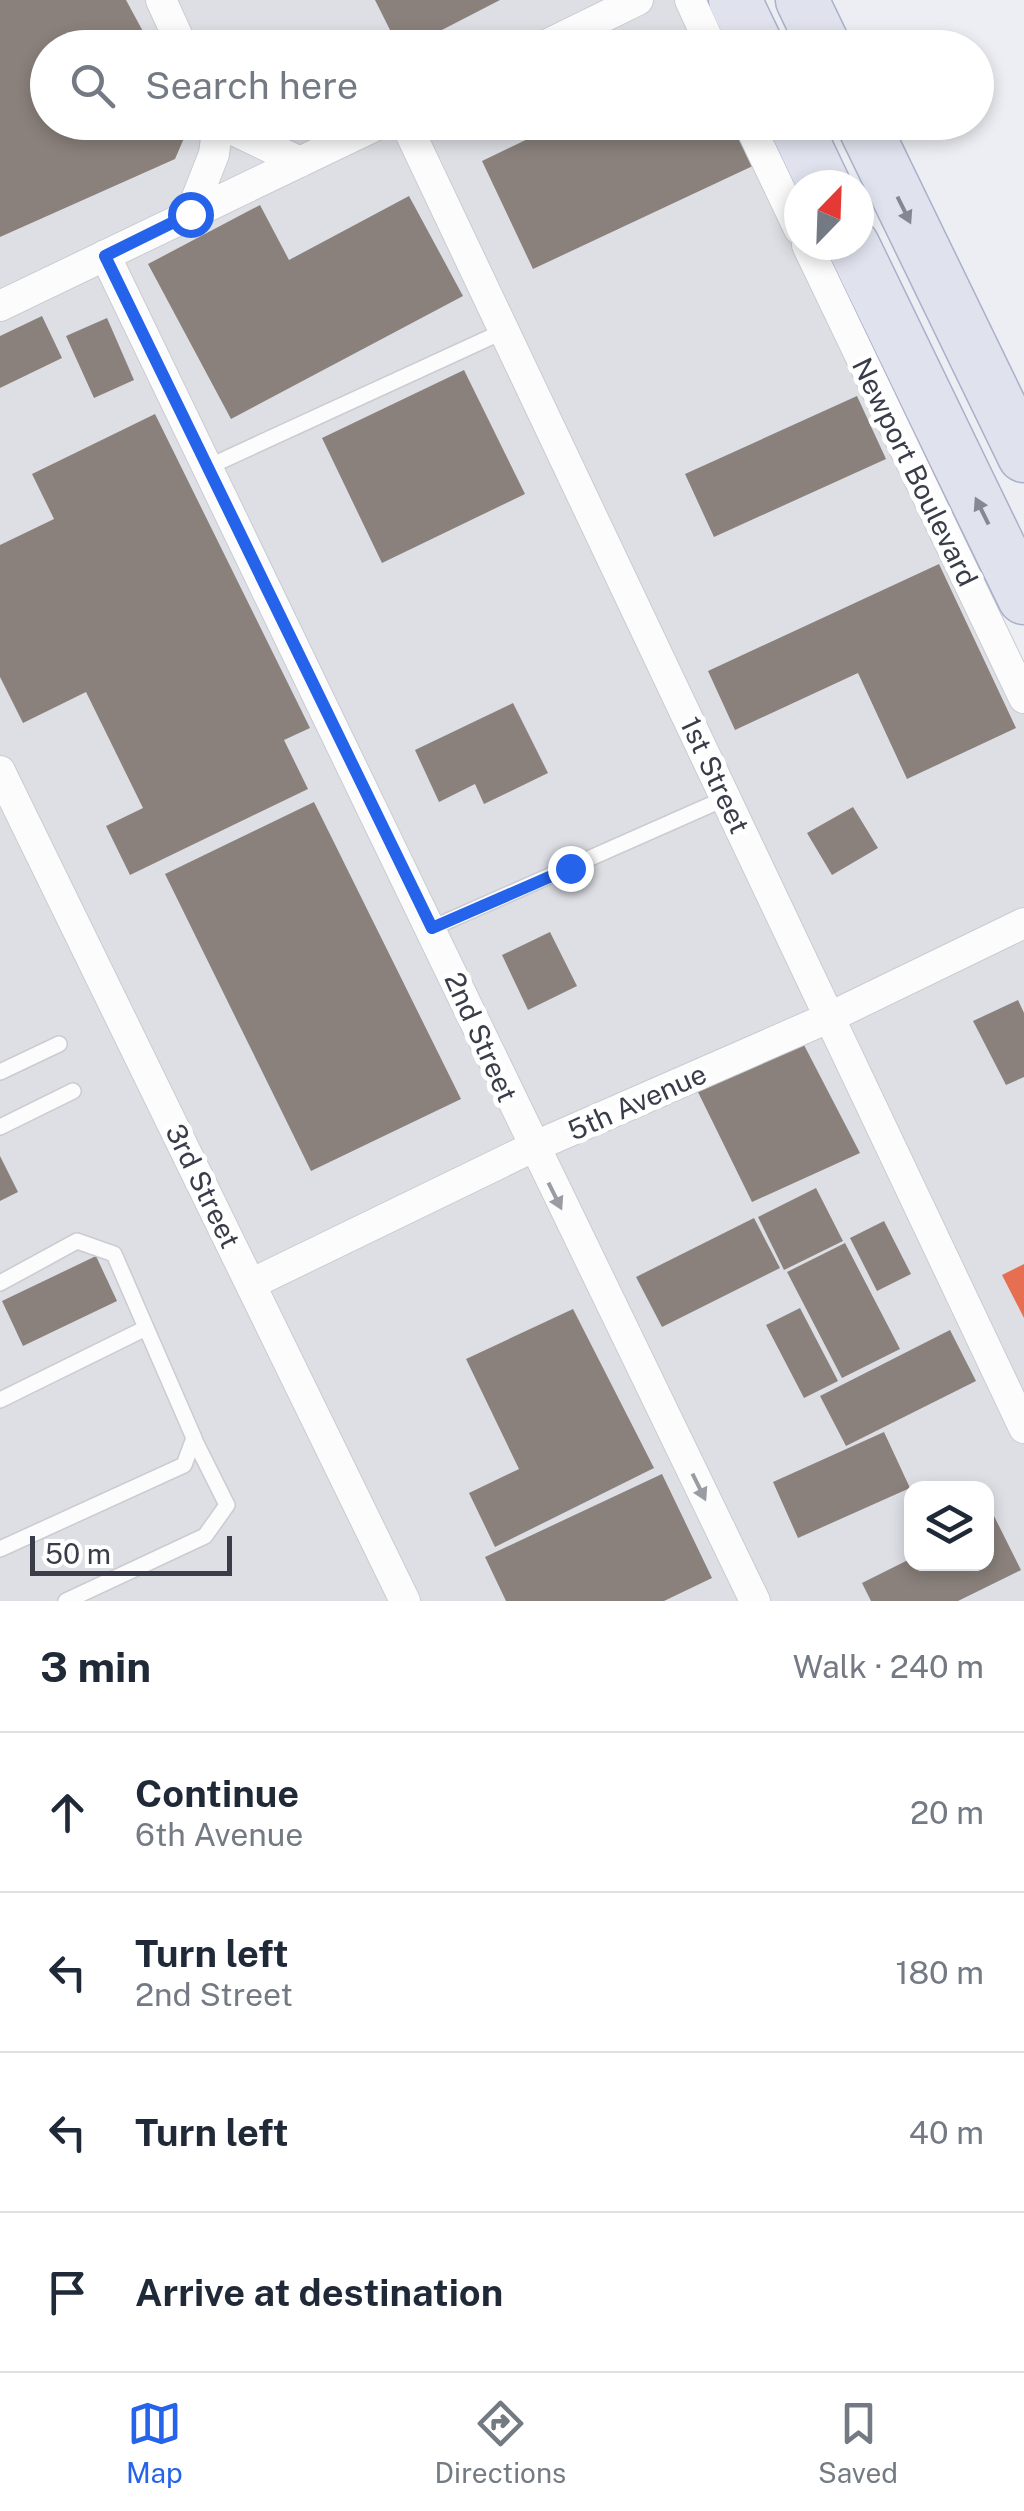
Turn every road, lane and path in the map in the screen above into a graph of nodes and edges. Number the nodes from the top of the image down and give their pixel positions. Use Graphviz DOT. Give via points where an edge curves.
graph roads {
  1 [pos="161,0"];
  2 [pos="638,0"];
  3 [pos="690,0"];
  4 [pos="734,0"];
  5 [pos="802,0"];
  6 [pos="175,30"];
  7 [pos="577,30"];
  8 [pos="704,30"];
  9 [pos="749,30"];
  10 [pos="816,30"];
  11 [pos="216,140"];
  12 [pos="254,140"];
  13 [pos="346,140"];
  14 [pos="414,140"];
  15 [pos="757,140"];
  16 [pos="803,140"];
  17 [pos="871,140"];
  18 [pos="300,162"];
  19 [pos="817,170"];
  20 [pos="784,197"];
  21 [pos="190,214"];
  22 [pos="105,256"];
  23 [pos="814,260"];
  24 [pos="860,260"];
  25 [pos="0,306"];
  26 [pos="504,331"];
  27 [pos="1024,456"];
  28 [pos="208,467"];
  29 [pos="1024,598"];
  30 [pos="1024,698"];
  31 [pos="0,771"];
  32 [pos="726,798"];
  33 [pos="1024,923"];
  34 [pos="432,928"];
  35 [pos="828,1018"];
  36 [pos="59,1044"];
  37 [pos="0,1072"];
  38 [pos="74,1091"];
  39 [pos="0,1128"];
  40 [pos="532,1148"];
  41 [pos="0,1283"];
  42 [pos="251,1284"];
  43 [pos="146,1328"];
  44 [pos="0,1400"];
  45 [pos="1024,1428"];
  46 [pos="194,1438"];
  47 [pos="0,1549"];
  48 [pos="66,1601"];
  49 [pos="405,1601"];
  50 [pos="755,1601"];
  1 -- 6 [label="street"];
  2 -- 7 [label="street"];
  3 -- 8 [label="street"];
  4 -- 9 [label="highway"];
  5 -- 10 [label="highway"];
  11 -- 21 [label="street"];
  12 -- 18 [label="street"];
  13 -- 18 [label="street"];
  14 -- 26 [label="street, 1st Street"];
  15 -- 20 [label="street"];
  16 -- 19 [label="highway"];
  17 -- 27 [label="highway, one-way"];
  18 -- 21 [label="street"];
  21 -- 22 [label="street"];
  22 -- 25 [label="street"];
  22 -- 28 [label="street, 2nd Street"];
  23 -- 30 [label="street, Newport Boulevard"];
  29 -- 24 [label="highway, one-way"];
  26 -- 28 [label="lane"];
  26 -- 32 [label="street, 1st Street"];
  28 -- 34 [label="street, 2nd Street"];
  31 -- 42 [label="street, 3rd Street"];
  32 -- 34 [label="lane"];
  32 -- 35 [label="street, 1st Street"];
  33 -- 35 [label="street, 5th Avenue"];
  34 -- 40 [label="street, 2nd Street"];
  35 -- 40 [label="street, 5th Avenue"];
  35 -- 45 [label="street, 1st Street"];
  36 -- 37 [label="lane"];
  38 -- 39 [label="lane"];
  40 -- 42 [label="street, 5th Avenue"];
  40 -- 50 [label="street, 2nd Street, one-way"];
  41 -- 43 [label="lane" via="78,1240 114,1254"];
  42 -- 49 [label="street, 3rd Street"];
  43 -- 44 [label="lane"];
  43 -- 46 [label="lane"];
  46 -- 47 [label="lane" via="184,1464"];
  46 -- 48 [label="lane" via="227,1505 221,1518 206,1536"];
}
